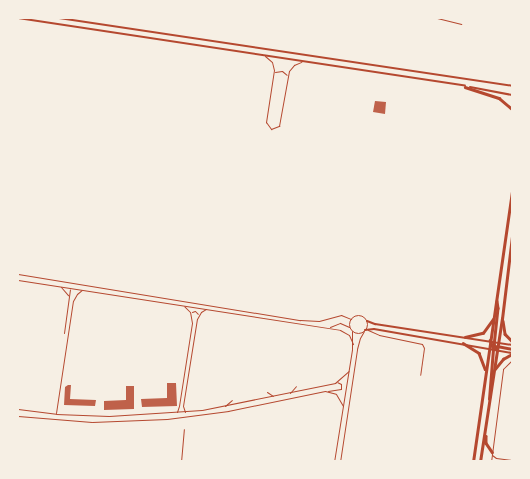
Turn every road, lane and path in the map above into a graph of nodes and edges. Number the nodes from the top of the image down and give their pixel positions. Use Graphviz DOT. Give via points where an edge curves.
graph roads {
  1 [pos="18,18"];
  2 [pos="59,18"];
  3 [pos="437,18"];
  4 [pos="451,18"];
  5 [pos="450,22"];
  6 [pos="461,24"];
  7 [pos="264,56"];
  8 [pos="303,62"];
  9 [pos="274,73"];
  10 [pos="287,75"];
  11 [pos="512,86"];
  12 [pos="465,87"];
  13 [pos="512,95"];
  14 [pos="512,109"];
  15 [pos="512,190"];
  16 [pos="512,236"];
  17 [pos="18,274"];
  18 [pos="18,280"];
  19 [pos="60,286"];
  20 [pos="70,288"];
  21 [pos="84,290"];
  22 [pos="70,291"];
  23 [pos="76,295"];
  24 [pos="69,297"];
  25 [pos="496,300"];
  26 [pos="184,305"];
  27 [pos="206,309"];
  28 [pos="191,314"];
  29 [pos="198,315"];
  30 [pos="493,318"];
  31 [pos="352,319"];
  32 [pos="502,319"];
  33 [pos="367,321"];
  34 [pos="329,328"];
  35 [pos="350,328"];
  36 [pos="366,330"];
  37 [pos="352,331"];
  38 [pos="64,333"];
  39 [pos="465,337"];
  40 [pos="490,341"];
  41 [pos="463,343"];
  42 [pos="512,343"];
  43 [pos="353,344"];
  44 [pos="495,346"];
  45 [pos="512,352"];
  46 [pos="191,354"];
  47 [pos="194,359"];
  48 [pos="512,360"];
  49 [pos="495,370"];
  50 [pos="349,371"];
  51 [pos="486,372"];
  52 [pos="420,375"];
  53 [pos="190,379"];
  54 [pos="187,381"];
  55 [pos="338,382"];
  56 [pos="296,386"];
  57 [pos="327,391"];
  58 [pos="267,392"];
  59 [pos="290,393"];
  60 [pos="274,396"];
  61 [pos="232,400"];
  62 [pos="489,402"];
  63 [pos="225,406"];
  64 [pos="343,406"];
  65 [pos="179,408"];
  66 [pos="183,408"];
  67 [pos="18,409"];
  68 [pos="186,412"];
  69 [pos="176,413"];
  70 [pos="56,414"];
  71 [pos="18,416"];
  72 [pos="184,429"];
  73 [pos="338,431"];
  74 [pos="344,432"];
  75 [pos="485,432"];
  76 [pos="492,453"];
  77 [pos="498,458"];
  78 [pos="512,460"];
  79 [pos="491,461"];
  80 [pos="181,462"];
  81 [pos="334,462"];
  82 [pos="340,462"];
  83 [pos="473,462"];
  84 [pos="480,462"];
  1 -- 7 [label="street"];
  2 -- 11 [label="street"];
  3 -- 5 [label="street"];
  4 -- 5 [label="street"];
  5 -- 6 [label="street"];
  7 -- 8 [label="street"];
  7 -- 9 [label="street" via="272,62"];
  8 -- 10 [label="street" via="292,66"];
  8 -- 12 [label="street"];
  9 -- 10 [label="street" via="280,70"];
  9 -- 10 [label="street" via="266,124 271,130 279,126"];
  12 -- 13 [label="street"];
  12 -- 14 [label="main road" via="499,98"];
  15 -- 25 [label="main road"];
  16 -- 32 [label="main road"];
  17 -- 31 [label="street" via="300,320 319,321 341,315"];
  18 -- 19 [label="street"];
  19 -- 20 [label="street"];
  19 -- 24 [label="street"];
  20 -- 21 [label="street"];
  20 -- 22 [label="street"];
  21 -- 23 [label="street"];
  21 -- 26 [label="street"];
  22 -- 23 [label="street"];
  22 -- 24 [label="street"];
  23 -- 70 [label="street"];
  24 -- 38 [label="street"];
  25 -- 30 [label="main road"];
  25 -- 44 [label="main road"];
  26 -- 27 [label="street"];
  26 -- 28 [label="street"];
  27 -- 29 [label="street"];
  27 -- 34 [label="street"];
  28 -- 29 [label="street" via="195,311"];
  28 -- 65 [label="street"];
  29 -- 46 [label="street"];
  30 -- 39 [label="main road" via="483,333"];
  30 -- 40 [label="main road"];
  31 -- 33 [label="street" via="360,315"];
  31 -- 35 [label="street"];
  32 -- 42 [label="main road" via="505,334"];
  32 -- 44 [label="main road"];
  33 -- 36 [label="street"];
  33 -- 39 [label="street"];
  34 -- 35 [label="street" via="340,323"];
  34 -- 43 [label="street" via="346,332"];
  35 -- 37 [label="street"];
  36 -- 37 [label="street"];
  36 -- 41 [label="street"];
  36 -- 52 [label="street" via="422,344"];
  36 -- 74 [label="street" via="359,340"];
  37 -- 43 [label="street"];
  39 -- 40 [label="street"];
  40 -- 44 [label="main road"];
  40 -- 44 [label="street"];
  41 -- 44 [label="street"];
  41 -- 51 [label="main road" via="479,354"];
  42 -- 44 [label="street"];
  43 -- 50 [label="street"];
  44 -- 45 [label="main road"];
  44 -- 49 [label="main road"];
  44 -- 51 [label="main road"];
  44 -- 62 [label="main road"];
  45 -- 49 [label="main road"];
  46 -- 47 [label="street"];
  46 -- 54 [label="street"];
  48 -- 76 [label="street" via="503,369"];
  49 -- 62 [label="main road"];
  50 -- 55 [label="street"];
  50 -- 64 [label="street"];
  51 -- 83 [label="main road"];
  53 -- 54 [label="street"];
  54 -- 66 [label="street"];
  55 -- 57 [label="street" via="341,389"];
  55 -- 59 [label="street"];
  56 -- 59 [label="street"];
  57 -- 64 [label="street" via="338,396"];
  57 -- 71 [label="street" via="228,411 167,419 92,422"];
  58 -- 60 [label="street"];
  59 -- 60 [label="street"];
  60 -- 63 [label="street"];
  61 -- 63 [label="street"];
  62 -- 75 [label="main road"];
  63 -- 68 [label="street"];
  64 -- 73 [label="street"];
  65 -- 66 [label="street"];
  65 -- 69 [label="street"];
  66 -- 68 [label="street"];
  67 -- 70 [label="street"];
  68 -- 69 [label="street"];
  69 -- 70 [label="street"];
  72 -- 80 [label="street"];
  73 -- 74 [label="street"];
  73 -- 81 [label="street"];
  74 -- 82 [label="street"];
  75 -- 76 [label="main road" via="486,443"];
  75 -- 84 [label="main road"];
  76 -- 77 [label="street"];
  76 -- 79 [label="street"];
  77 -- 78 [label="street"];
  77 -- 79 [label="street"];
}
